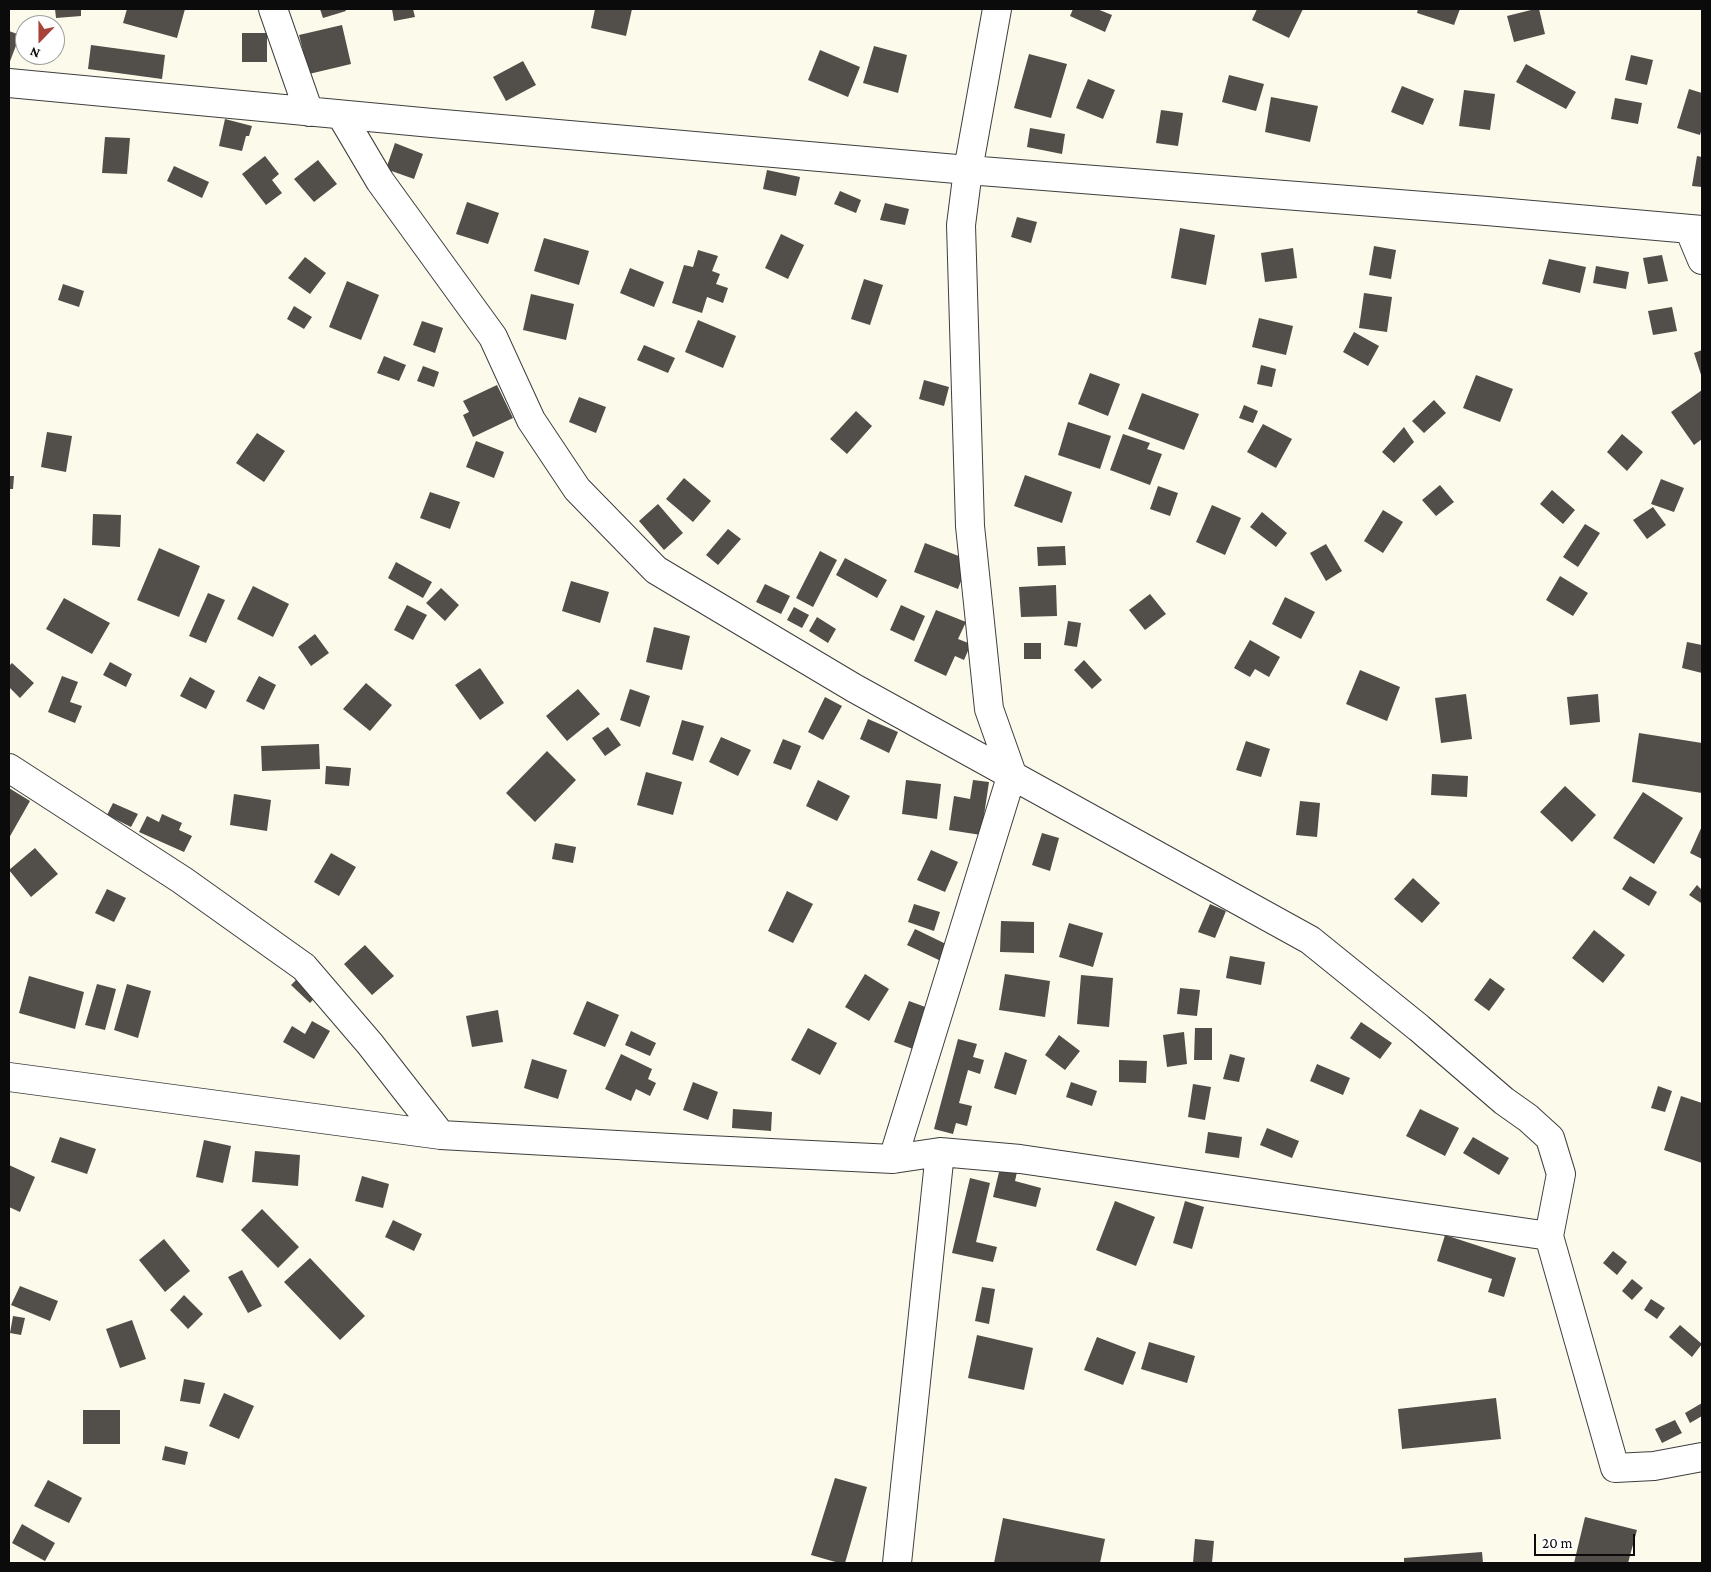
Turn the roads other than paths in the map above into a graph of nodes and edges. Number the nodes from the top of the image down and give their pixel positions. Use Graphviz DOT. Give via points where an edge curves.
graph roads {
  1 [pos="273,9"];
  2 [pos="997,9"];
  3 [pos="9,83"];
  4 [pos="309,112"];
  5 [pos="341,115"];
  6 [pos="968,170"];
  7 [pos="1696,230"];
  8 [pos="1702,260"];
  9 [pos="9,768"];
  10 [pos="1012,774"];
  11 [pos="9,1077"];
  12 [pos="441,1135"];
  13 [pos="940,1152"];
  14 [pos="893,1159"];
  15 [pos="1548,1236"];
  16 [pos="1702,1457"];
  17 [pos="897,1563"];
  1 -- 4 [label="street"];
  2 -- 6 [label="street"];
  3 -- 4 [label="street"];
  4 -- 5 [label="street"];
  5 -- 6 [label="street"];
  5 -- 10 [label="street" via="380,181 493,337 531,420 577,489 656,570 854,688"];
  6 -- 7 [label="street"];
  6 -- 10 [label="street" via="961,225 970,526 989,709"];
  7 -- 8 [label="street"];
  9 -- 12 [label="street" via="182,880 304,967"];
  10 -- 14 [label="street"];
  10 -- 15 [label="street" via="1310,940 1528,1118 1550,1138 1561,1174"];
  11 -- 12 [label="street"];
  12 -- 14 [label="street"];
  13 -- 14 [label="street"];
  13 -- 15 [label="street" via="1020,1159"];
  13 -- 17 [label="street"];
  15 -- 16 [label="street" via="1615,1468 1654,1466"];
}
